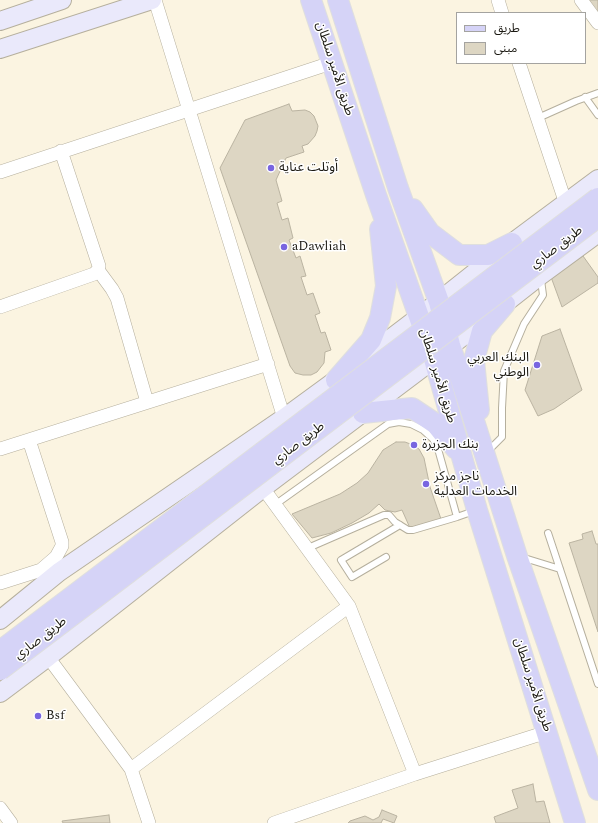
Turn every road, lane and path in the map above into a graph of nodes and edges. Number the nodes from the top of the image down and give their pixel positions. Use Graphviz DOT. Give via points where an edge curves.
graph roads {
  1 [pos="62,0"];
  2 [pos="154,0"];
  3 [pos="311,0"];
  4 [pos="338,0"];
  5 [pos="498,0"];
  6 [pos="581,0"];
  7 [pos="502,12"];
  8 [pos="0,21"];
  9 [pos="598,23"];
  10 [pos="0,49"];
  11 [pos="331,63"];
  12 [pos="519,64"];
  13 [pos="598,93"];
  14 [pos="585,97"];
  15 [pos="189,109"];
  16 [pos="598,115"];
  17 [pos="538,118"];
  18 [pos="62,151"];
  19 [pos="0,172"];
  20 [pos="598,179"];
  21 [pos="398,188"];
  22 [pos="376,195"];
  23 [pos="598,198"];
  24 [pos="566,204"];
  25 [pos="598,217"];
  26 [pos="598,233"];
  27 [pos="512,243"];
  28 [pos="98,270"];
  29 [pos="540,275"];
  30 [pos="439,302"];
  31 [pos="505,304"];
  32 [pos="0,307"];
  33 [pos="419,317"];
  34 [pos="450,345"];
  35 [pos="434,359"];
  36 [pos="268,364"];
  37 [pos="336,380"];
  38 [pos="148,402"];
  39 [pos="363,413"];
  40 [pos="284,418"];
  41 [pos="29,440"];
  42 [pos="0,449"];
  43 [pos="484,455"];
  44 [pos="461,456"];
  45 [pos="263,488"];
  46 [pos="276,504"];
  47 [pos="477,510"];
  48 [pos="457,517"];
  49 [pos="400,525"];
  50 [pos="548,533"];
  51 [pos="308,548"];
  52 [pos="386,556"];
  53 [pos="517,556"];
  54 [pos="560,568"];
  55 [pos="0,584"];
  56 [pos="349,606"];
  57 [pos="0,620"];
  58 [pos="0,651"];
  59 [pos="48,657"];
  60 [pos="0,670"];
  61 [pos="598,684"];
  62 [pos="0,693"];
  63 [pos="547,732"];
  64 [pos="131,769"];
  65 [pos="415,774"];
  66 [pos="598,790"];
  67 [pos="0,808"];
  68 [pos="11,823"];
  69 [pos="149,823"];
  70 [pos="274,823"];
  71 [pos="576,823"];
  1 -- 8 [label="main road"];
  2 -- 10 [label="main road"];
  2 -- 15 [label="street"];
  3 -- 11 [label="main road, طريق الأمير سلطان"];
  4 -- 21 [label="main road, طريق الأمير سلطان"];
  5 -- 7 [label="street"];
  6 -- 9 [label="street"];
  11 -- 15 [label="street"];
  11 -- 22 [label="main road, طريق الأمير سلطان"];
  12 -- 17 [label="street"];
  13 -- 14 [label="lane"];
  14 -- 16 [label="lane"];
  14 -- 17 [label="lane"];
  15 -- 18 [label="street"];
  15 -- 36 [label="street"];
  17 -- 24 [label="street"];
  18 -- 19 [label="street"];
  18 -- 28 [label="street" via="99,266"];
  20 -- 24 [label="main road"];
  21 -- 27 [label="main road" via="430,233 459,255 488,255"];
  21 -- 30 [label="main road, طريق الأمير سلطان"];
  22 -- 33 [label="main road, طريق الأمير سلطان"];
  22 -- 37 [label="main road" via="386,286 380,318 371,340"];
  23 -- 58 [label="main road, طريق صاري, bridge"];
  24 -- 27 [label="main road"];
  25 -- 60 [label="main road, طريق صاري, bridge"];
  26 -- 29 [label="main road, طريق صاري"];
  27 -- 29 [label="main road" via="476,284 478,298 493,302"];
  27 -- 30 [label="main road"];
  28 -- 32 [label="street" via="94,274"];
  28 -- 38 [label="street" via="117,298"];
  29 -- 31 [label="main road, طريق صاري"];
  29 -- 43 [label="lane" via="543,296 524,324 504,371 502,437"];
  30 -- 33 [label="main road"];
  30 -- 34 [label="main road, طريق الأمير سلطان"];
  31 -- 34 [label="main road, طريق صاري"];
  31 -- 43 [label="main road" via="482,331 474,360"];
  33 -- 35 [label="main road, طريق الأمير سلطان"];
  33 -- 37 [label="main road"];
  34 -- 35 [label="main road, طريق صاري"];
  34 -- 43 [label="main road, طريق الأمير سلطان"];
  35 -- 39 [label="main road, طريق صاري"];
  35 -- 44 [label="main road, طريق الأمير سلطان"];
  36 -- 38 [label="street"];
  36 -- 40 [label="street"];
  37 -- 39 [label="main road" via="390,352 397,350 404,356 404,370"];
  37 -- 40 [label="main road"];
  38 -- 41 [label="street"];
  39 -- 44 [label="main road" via="412,408 436,424"];
  39 -- 45 [label="main road"];
  40 -- 57 [label="main road" via="59,572"];
  41 -- 42 [label="street"];
  41 -- 55 [label="street" via="62,546 53,562 41,570"];
  43 -- 53 [label="main road, طريق الأمير سلطان"];
  44 -- 47 [label="main road, طريق الأمير سلطان"];
  45 -- 46 [label="street"];
  45 -- 59 [label="main road"];
  46 -- 48 [label="lane" via="388,424 399,422 423,430 432,439 438,449"];
  46 -- 51 [label="street"];
  47 -- 48 [label="lane"];
  47 -- 63 [label="main road, طريق الأمير سلطان"];
  48 -- 49 [label="lane" via="413,530"];
  49 -- 51 [label="lane" via="389,515 384,515"];
  49 -- 52 [label="lane" via="342,560 352,577"];
  50 -- 54 [label="lane"];
  51 -- 56 [label="street"];
  53 -- 54 [label="lane"];
  53 -- 66 [label="main road, طريق الأمير سلطان"];
  54 -- 61 [label="lane"];
  56 -- 64 [label="street"];
  56 -- 65 [label="street"];
  59 -- 62 [label="main road"];
  59 -- 64 [label="street"];
  63 -- 65 [label="street"];
  63 -- 71 [label="main road, طريق الأمير سلطان"];
  64 -- 69 [label="street"];
  65 -- 70 [label="street"];
  67 -- 68 [label="street"];
}
